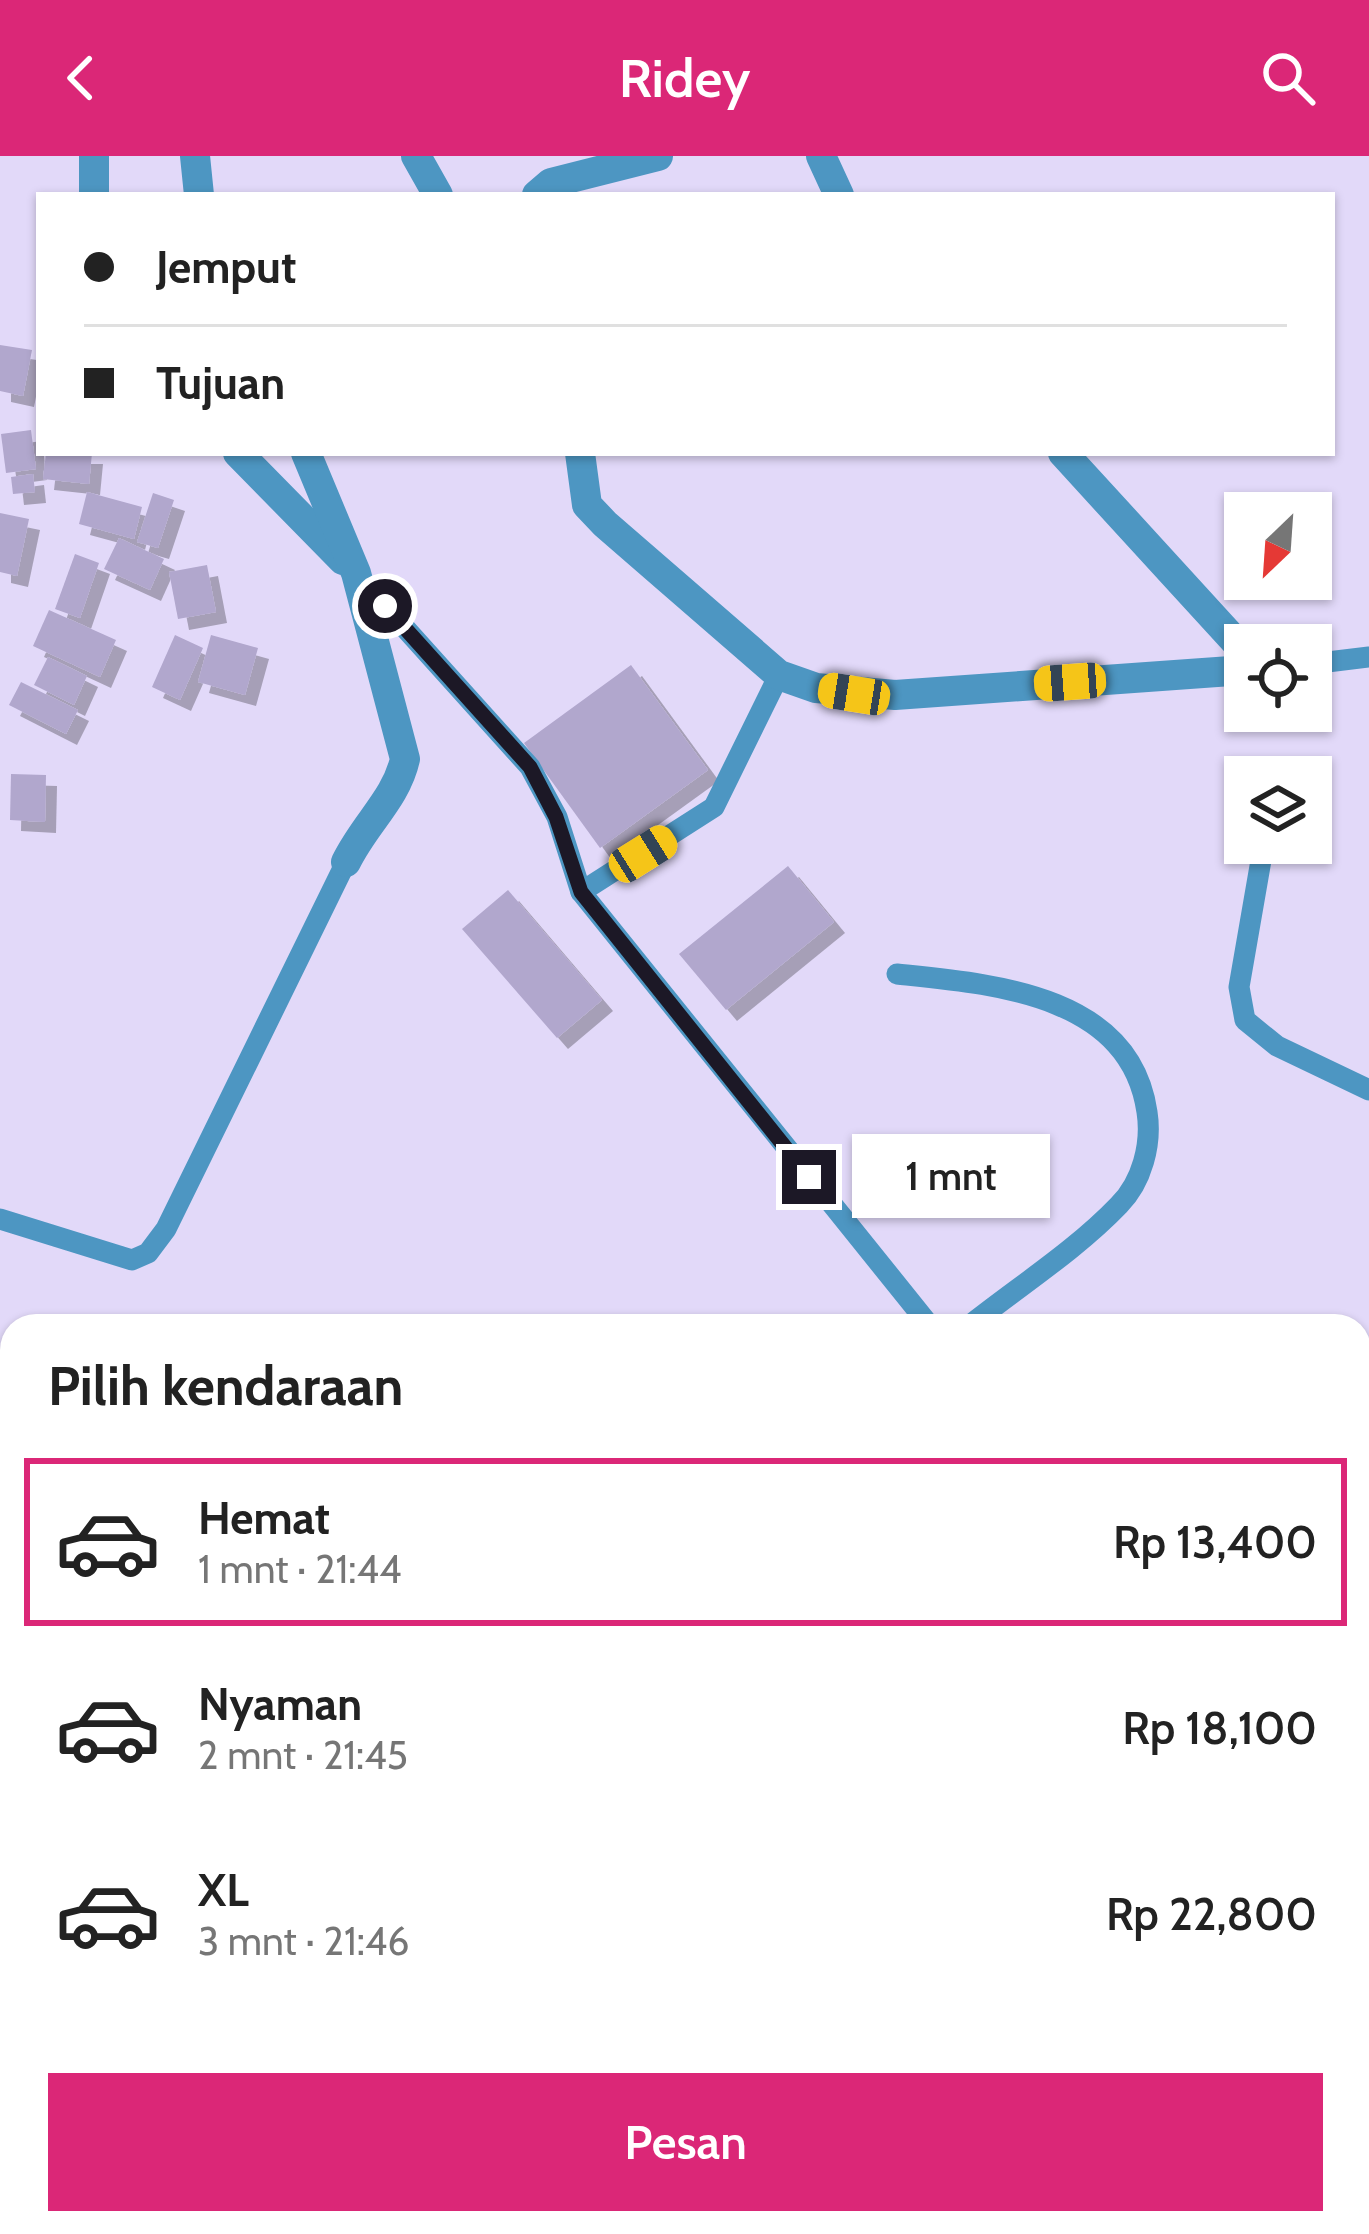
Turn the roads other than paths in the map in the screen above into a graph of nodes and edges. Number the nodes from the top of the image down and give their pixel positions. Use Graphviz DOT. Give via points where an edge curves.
graph roads {
  1 [pos="94,156"];
  2 [pos="195,156"];
  3 [pos="416,156"];
  4 [pos="658,156"];
  5 [pos="821,156"];
  6 [pos="546,178"];
  7 [pos="94,192"];
  8 [pos="199,192"];
  9 [pos="436,192"];
  10 [pos="838,192"];
  11 [pos="241,456"];
  12 [pos="307,456"];
  13 [pos="559,456"];
  14 [pos="580,456"];
  15 [pos="1067,456"];
  16 [pos="587,505"];
  17 [pos="356,573"];
  18 [pos="1224,629"];
  19 [pos="1369,657"];
  20 [pos="1332,661"];
  21 [pos="1224,672"];
  22 [pos="779,676"];
  23 [pos="346,862"];
  24 [pos="1260,864"];
  25 [pos="581,892"];
  26 [pos="897,974"];
  27 [pos="1369,1090"];
  28 [pos="0,1219"];
  29 [pos="920,1314"];
  30 [pos="984,1314"];
  1 -- 7 [label="street"];
  2 -- 8 [label="street"];
  3 -- 9 [label="street"];
  4 -- 6 [label="street"];
  5 -- 10 [label="street"];
  11 -- 17 [label="street"];
  12 -- 17 [label="street"];
  13 -- 16 [label="street"];
  14 -- 16 [label="street"];
  15 -- 18 [label="street"];
  16 -- 22 [label="street"];
  17 -- 23 [label="street" via="405,758 399,788 366,821"];
  17 -- 25 [label="lane" via="530,767"];
  19 -- 20 [label="lane"];
  21 -- 22 [label="street" via="896,695"];
  22 -- 25 [label="lane" via="714,807"];
  23 -- 28 [label="lane" via="148,1253 132,1260"];
  24 -- 27 [label="lane" via="1239,986 1245,1020 1277,1046"];
  25 -- 29 [label="lane"];
  26 -- 30 [label="lane" via="1030,994 1091,1019 1144,1090 1150,1132 1142,1171 1121,1204"];
}
